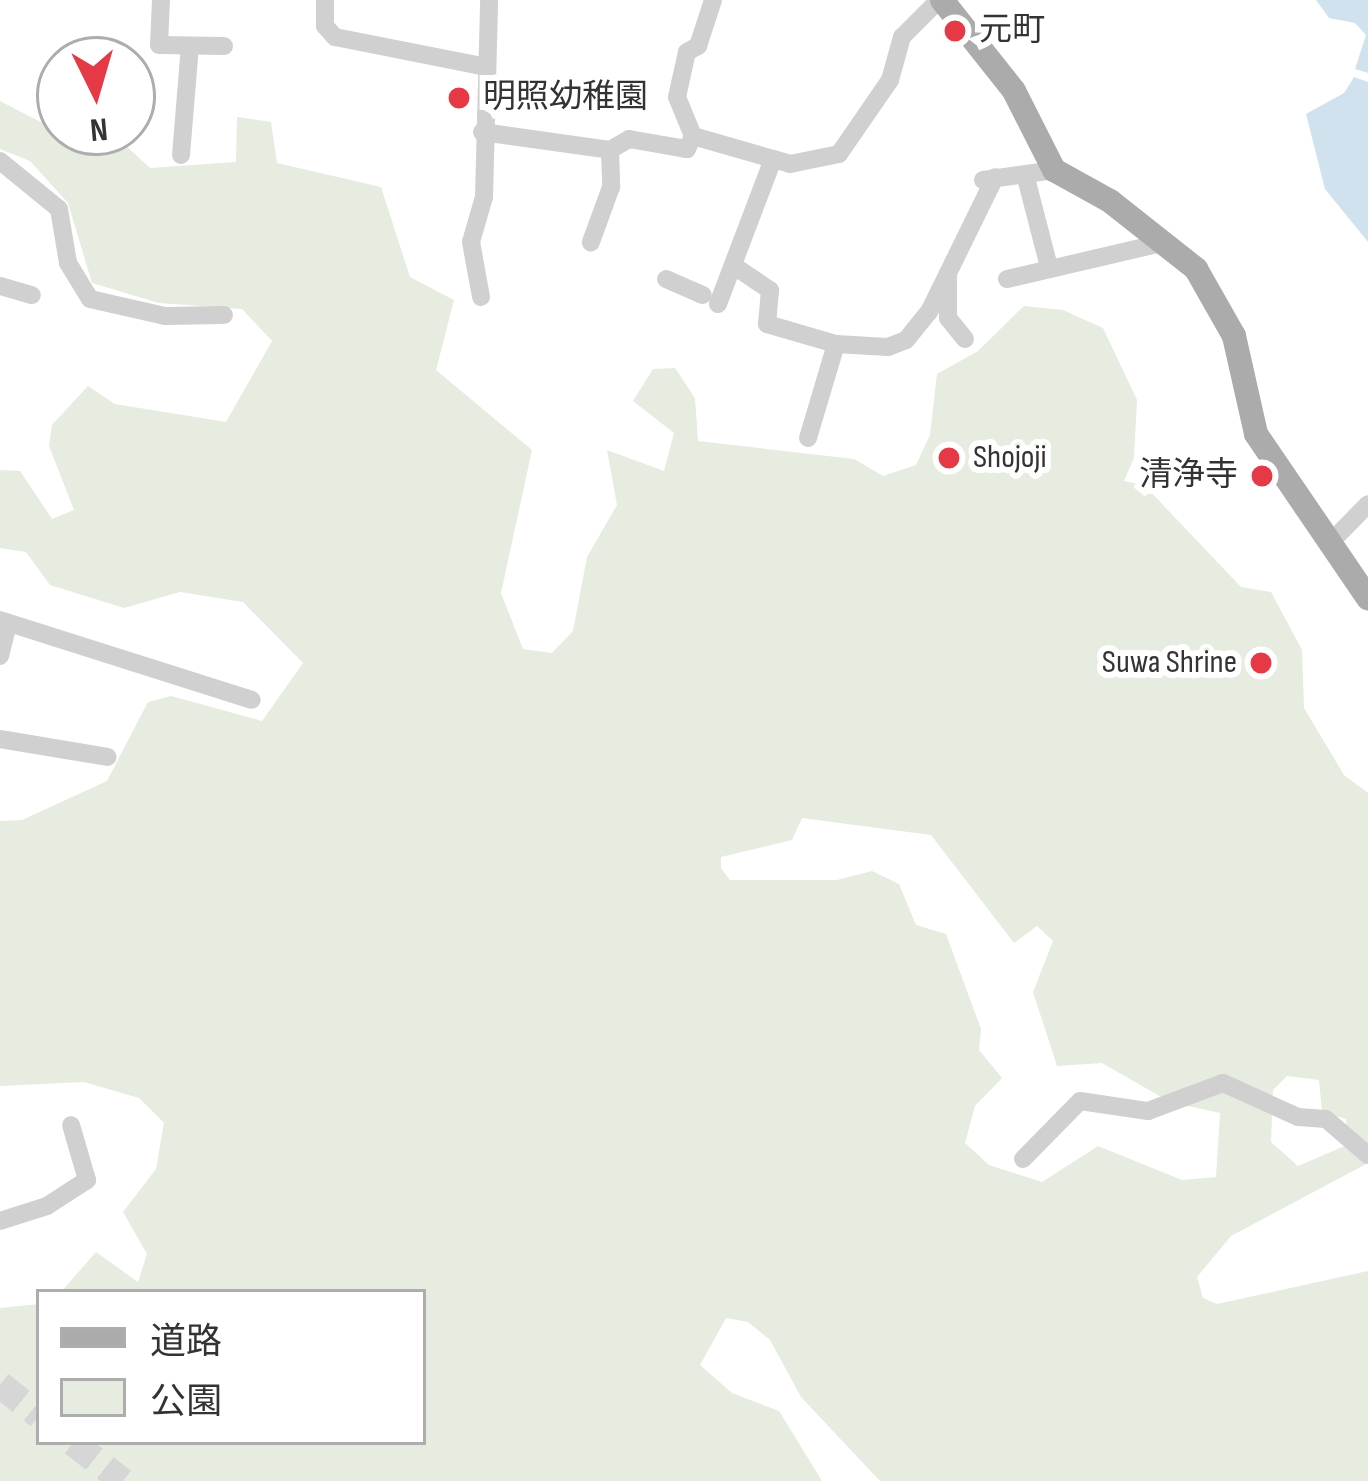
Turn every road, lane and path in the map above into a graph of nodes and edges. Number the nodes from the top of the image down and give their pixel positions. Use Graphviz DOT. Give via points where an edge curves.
graph roads {
  1 [pos="161,0"];
  2 [pos="326,0"];
  3 [pos="489,0"];
  4 [pos="713,0"];
  5 [pos="940,0"];
  6 [pos="190,46"];
  7 [pos="224,46"];
  8 [pos="486,67"];
  9 [pos="482,132"];
  10 [pos="693,136"];
  11 [pos="610,150"];
  12 [pos="181,154"];
  13 [pos="773,159"];
  14 [pos="0,161"];
  15 [pos="1054,170"];
  16 [pos="1027,178"];
  17 [pos="591,242"];
  18 [pos="1166,242"];
  19 [pos="1049,267"];
  20 [pos="737,268"];
  21 [pos="947,272"];
  22 [pos="666,279"];
  23 [pos="1007,279"];
  24 [pos="0,286"];
  25 [pos="32,295"];
  26 [pos="481,297"];
  27 [pos="224,315"];
  28 [pos="965,339"];
  29 [pos="836,344"];
  30 [pos="808,438"];
  31 [pos="1368,504"];
  32 [pos="1328,544"];
  33 [pos="1364,583"];
  34 [pos="4,621"];
  35 [pos="0,656"];
  36 [pos="252,700"];
  37 [pos="0,739"];
  38 [pos="107,757"];
  39 [pos="71,1125"];
  40 [pos="1368,1155"];
  41 [pos="1023,1159"];
  42 [pos="0,1221"];
  1 -- 6 [label="street" via="159,45"];
  2 -- 8 [label="street" via="325,26 335,37"];
  3 -- 8 [label="street"];
  4 -- 10 [label="street" via="698,46 687,52 677,98"];
  5 -- 13 [label="street" via="902,37 890,80 839,154 790,164"];
  5 -- 15 [label="main road" via="1021,100"];
  6 -- 7 [label="street"];
  6 -- 12 [label="street"];
  8 -- 9 [label="street"];
  9 -- 11 [label="street"];
  9 -- 26 [label="street" via="484,197 471,242"];
  10 -- 11 [label="street" via="687,149 629,139"];
  10 -- 13 [label="street"];
  11 -- 17 [label="street" via="611,187"];
  13 -- 20 [label="street"];
  14 -- 27 [label="street" via="59,209 68,263 90,299 166,316"];
  15 -- 16 [label="street"];
  15 -- 18 [label="main road"];
  16 -- 19 [label="street"];
  16 -- 21 [label="street" via="981,181 941,262"];
  18 -- 19 [label="street"];
  18 -- 32 [label="main road" via="1221,310 1239,352 1250,422"];
  19 -- 23 [label="street"];
  20 -- 22 [label="street" via="710,299"];
  20 -- 29 [label="street" via="770,290 767,323"];
  21 -- 28 [label="street" via="948,318"];
  21 -- 29 [label="street" via="906,340 867,349"];
  24 -- 25 [label="street"];
  29 -- 30 [label="street"];
  31 -- 32 [label="street"];
  32 -- 33 [label="main road"];
  34 -- 35 [label="street"];
  34 -- 36 [label="street"];
  37 -- 38 [label="street"];
  39 -- 42 [label="street" via="87,1180 47,1206"];
  40 -- 41 [label="street" via="1326,1119 1298,1117 1223,1083 1148,1111 1080,1101"];
}
